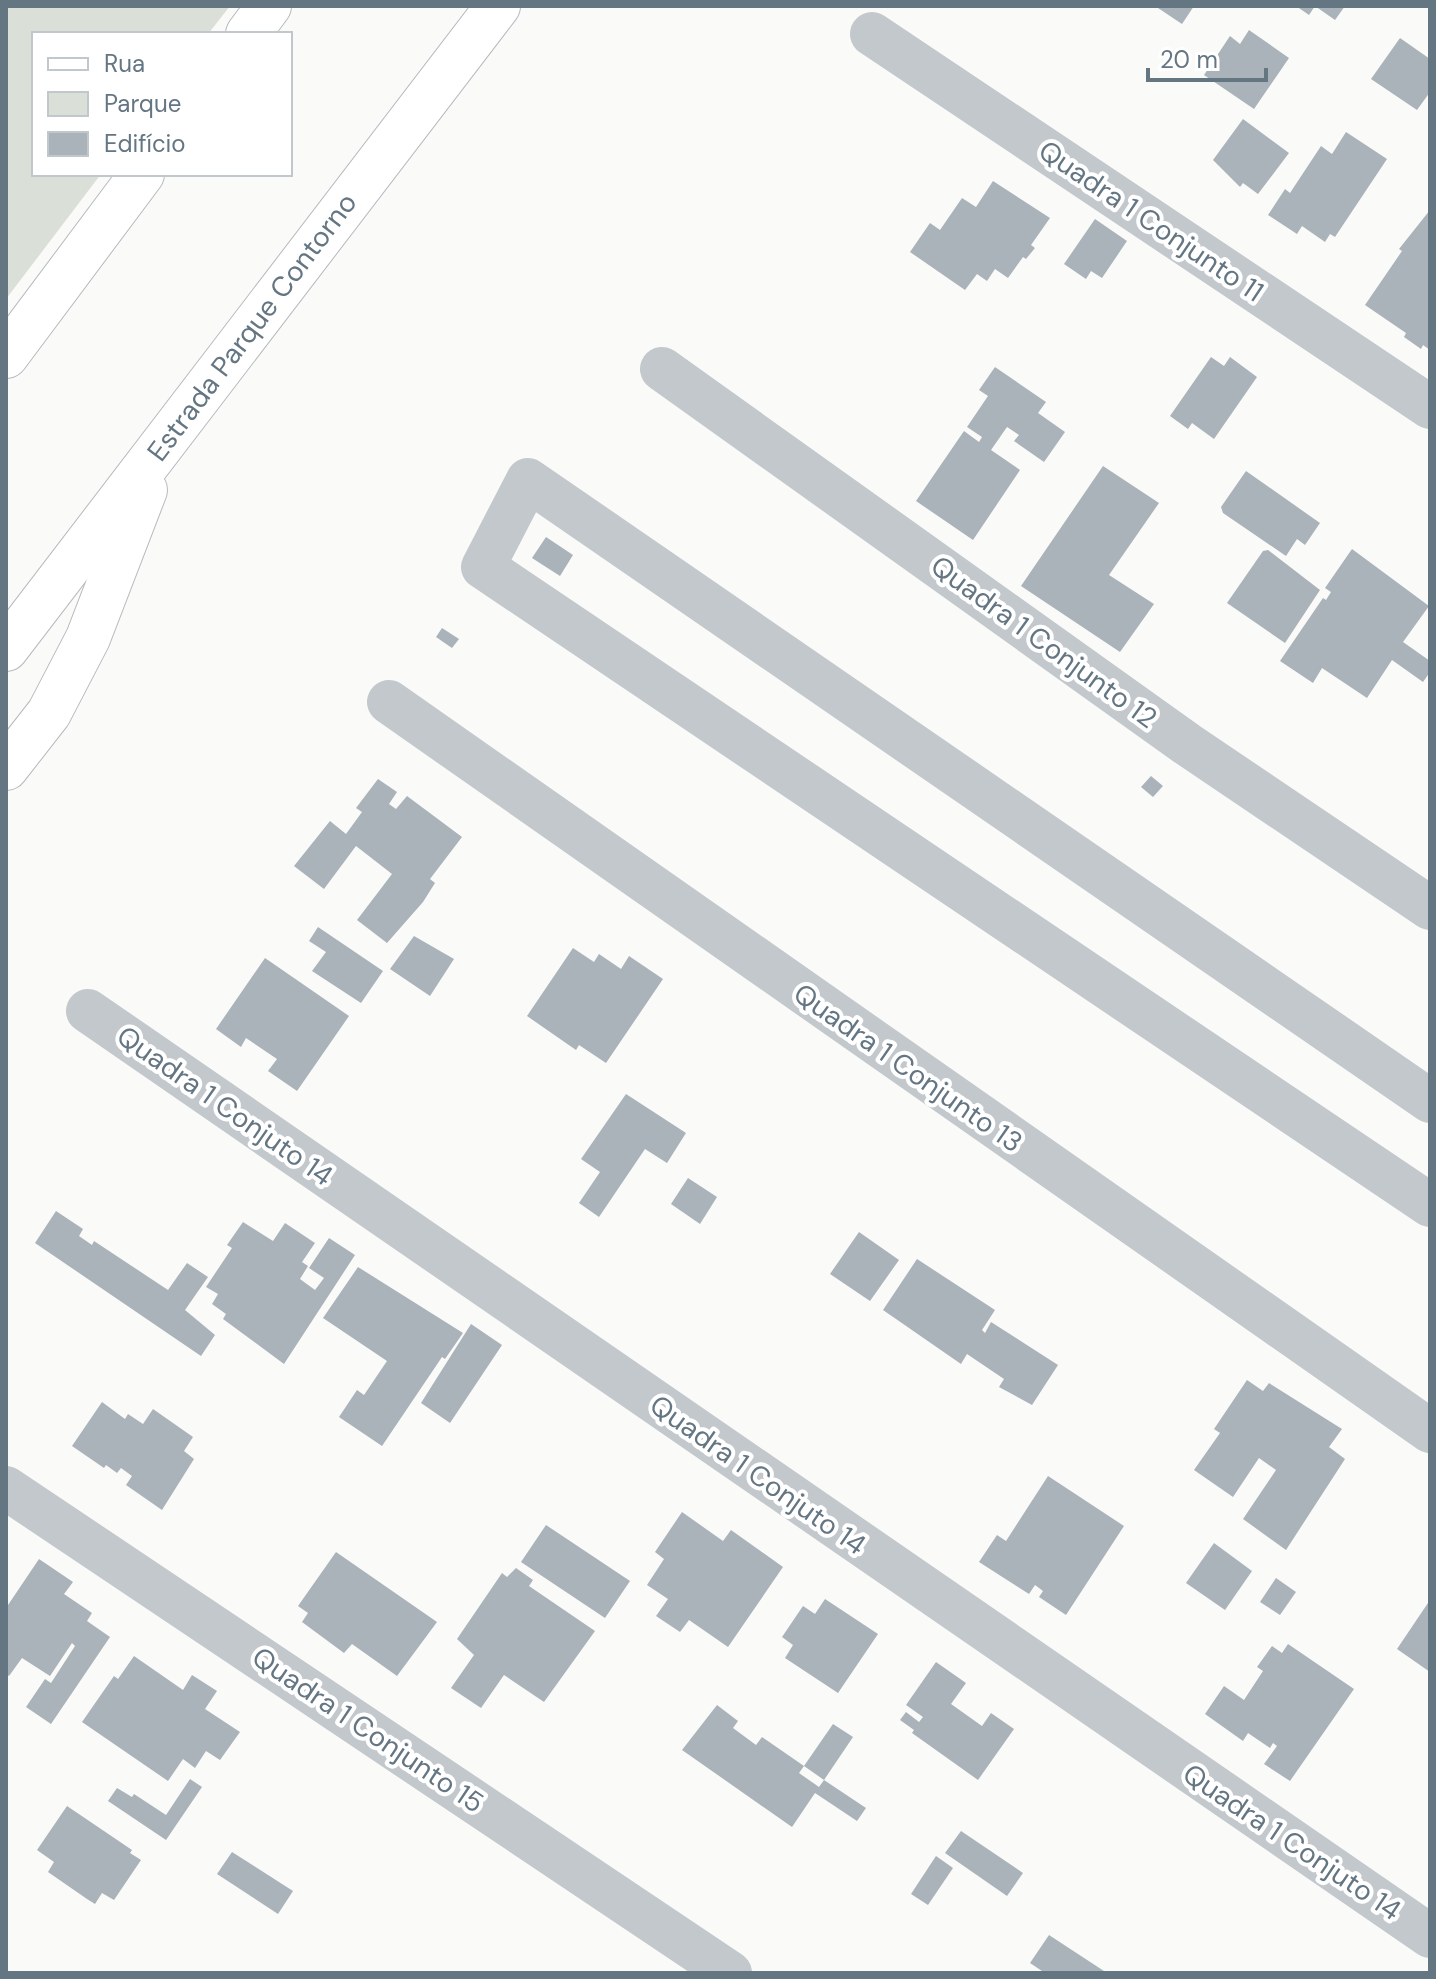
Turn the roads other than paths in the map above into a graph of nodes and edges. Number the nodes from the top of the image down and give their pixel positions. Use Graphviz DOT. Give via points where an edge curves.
graph roads {
  1 [pos="269,6"];
  2 [pos="498,6"];
  3 [pos="250,32"];
  4 [pos="872,34"];
  5 [pos="141,176"];
  6 [pos="6,356"];
  7 [pos="662,369"];
  8 [pos="1430,407"];
  9 [pos="162,444"];
  10 [pos="6,649"];
  11 [pos="389,702"];
  12 [pos="6,768"];
  13 [pos="1430,908"];
  14 [pos="88,1011"];
  15 [pos="1430,1101"];
  16 [pos="1430,1205"];
  17 [pos="1430,1431"];
  18 [pos="6,1488"];
  19 [pos="1430,1936"];
  20 [pos="730,1973"];
  1 -- 3 [label="main road"];
  2 -- 9 [label="main road, Estrada Parque Contorno"];
  4 -- 8 [label="street, Quadra 1 Conjunto 11"];
  5 -- 6 [label="main road"];
  7 -- 13 [label="street, Quadra 1 Conjunto 12" via="1187,744"];
  9 -- 10 [label="main road, Estrada Parque Contorno"];
  9 -- 12 [label="main road" via="88,638 49,713"];
  11 -- 17 [label="street, Quadra 1 Conjunto 13"];
  14 -- 19 [label="street, Quadra 1 Conjuto 14"];
  15 -- 16 [label="street" via="528,480 483,567"];
  18 -- 20 [label="street, Quadra 1 Conjunto 15"];
}
